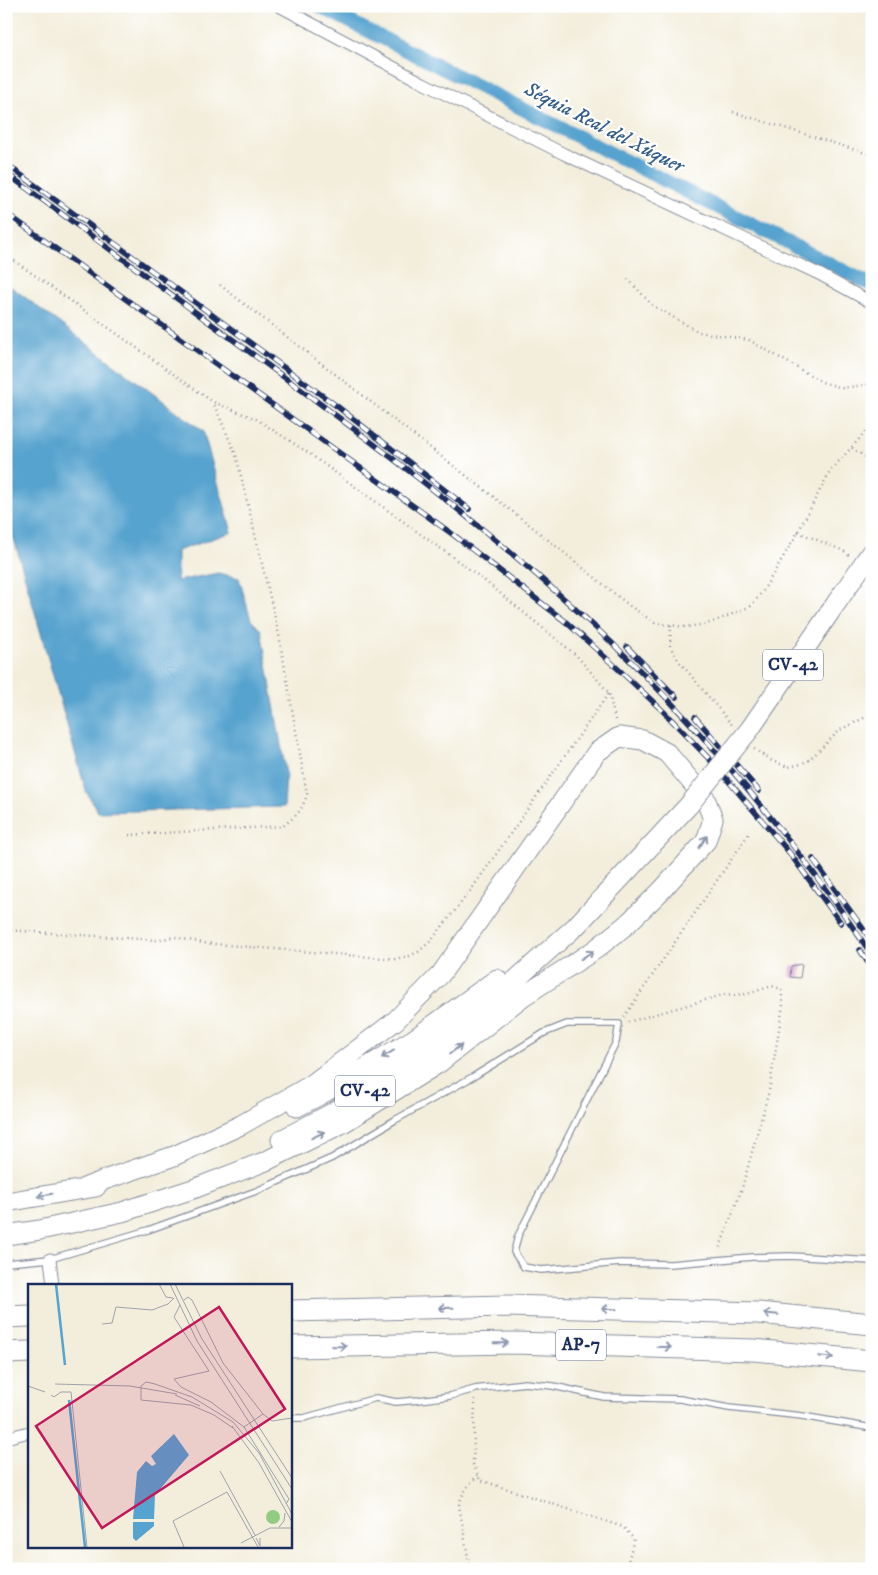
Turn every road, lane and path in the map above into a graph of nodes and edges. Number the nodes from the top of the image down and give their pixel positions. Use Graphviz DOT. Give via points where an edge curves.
graph roads {
  1 [pos="279,6"];
  2 [pos="733,112"];
  3 [pos="872,155"];
  4 [pos="6,255"];
  5 [pos="628,279"];
  6 [pos="220,285"];
  7 [pos="872,303"];
  8 [pos="872,384"];
  9 [pos="213,402"];
  10 [pos="872,425"];
  11 [pos="852,448"];
  12 [pos="872,461"];
  13 [pos="798,532"];
  14 [pos="865,556"];
  15 [pos="609,693"];
  16 [pos="619,737"];
  17 [pos="750,832"];
  18 [pos="129,835"];
  19 [pos="658,839"];
  20 [pos="6,930"];
  21 [pos="619,1024"];
  22 [pos="84,1188"];
  23 [pos="6,1202"];
  24 [pos="6,1228"];
  25 [pos="6,1235"];
  26 [pos="50,1259"];
  27 [pos="716,1259"];
  28 [pos="872,1261"];
  29 [pos="6,1263"];
  30 [pos="53,1284"];
  31 [pos="291,1311"];
  32 [pos="28,1316"];
  33 [pos="6,1317"];
  34 [pos="872,1324"];
  35 [pos="291,1347"];
  36 [pos="28,1352"];
  37 [pos="6,1353"];
  38 [pos="872,1361"];
  39 [pos="475,1389"];
  40 [pos="291,1418"];
  41 [pos="872,1428"];
  42 [pos="28,1432"];
  43 [pos="6,1438"];
  44 [pos="478,1475"];
  45 [pos="470,1569"];
  46 [pos="626,1569"];
  1 -- 7 [label="street" via="564,154 819,274"];
  2 -- 3 [label="path"];
  4 -- 9 [label="path"];
  5 -- 8 [label="path" via="652,305 699,332 749,340 822,382 842,388"];
  6 -- 13 [label="path" via="656,623 685,627 706,624 751,606"];
  9 -- 15 [label="path" via="256,419 307,452 480,577 576,655"];
  9 -- 18 [label="path" via="236,455 279,635 307,794 304,806 283,826"];
  10 -- 11 [label="path"];
  11 -- 12 [label="path"];
  11 -- 13 [label="path" via="830,471"];
  13 -- 14 [label="path"];
  14 -- 19 [label="main road, CV-42, bridge" via="750,729"];
  15 -- 16 [label="path"];
  15 -- 20 [label="path" via="471,890 431,941 409,956 395,959 203,943 176,937 156,940"];
  16 -- 22 [label="main road" via="597,752 441,974 395,1021 311,1085 241,1125 174,1156"];
  25 -- 16 [label="main road, one-way" via="122,1212 196,1188 266,1161 343,1123 439,1063 522,996 596,949 626,925 706,841 713,819 705,798 667,753 643,740"];
  17 -- 21 [label="path"];
  19 -- 22 [label="main road, CV-42, one-way" via="504,974 414,1039 320,1095 246,1133 110,1186"];
  19 -- 24 [label="main road, CV-42" via="576,926 512,983 426,1050 334,1112 259,1152 191,1182 120,1206"];
  21 -- 26 [label="lane" via="567,1024 544,1033 332,1158 225,1203"];
  21 -- 27 [label="path" via="726,994 747,994 772,986 781,989 783,1005 769,1091 742,1188"];
  21 -- 27 [label="lane" via="616,1042 518,1236 514,1252 524,1267 542,1270"];
  22 -- 23 [label="main road, CV-42, one-way"];
  26 -- 29 [label="lane"];
  26 -- 30 [label="street"];
  27 -- 28 [label="lane" via="790,1256"];
  34 -- 31 [label="highway, AP-7, one-way" via="758,1313 507,1306"];
  32 -- 33 [label="highway"];
  35 -- 38 [label="highway, AP-7, one-way" via="513,1343 753,1350"];
  36 -- 37 [label="highway"];
  39 -- 40 [label="lane" via="420,1400 396,1402 376,1398 304,1418"];
  39 -- 41 [label="lane" via="524,1383 604,1397 680,1399"];
  39 -- 44 [label="path" via="473,1464"];
  42 -- 43 [label="street"];
  44 -- 45 [label="path" via="468,1486 459,1505"];
  44 -- 46 [label="path" via="480,1480 623,1527 634,1539"];
}
